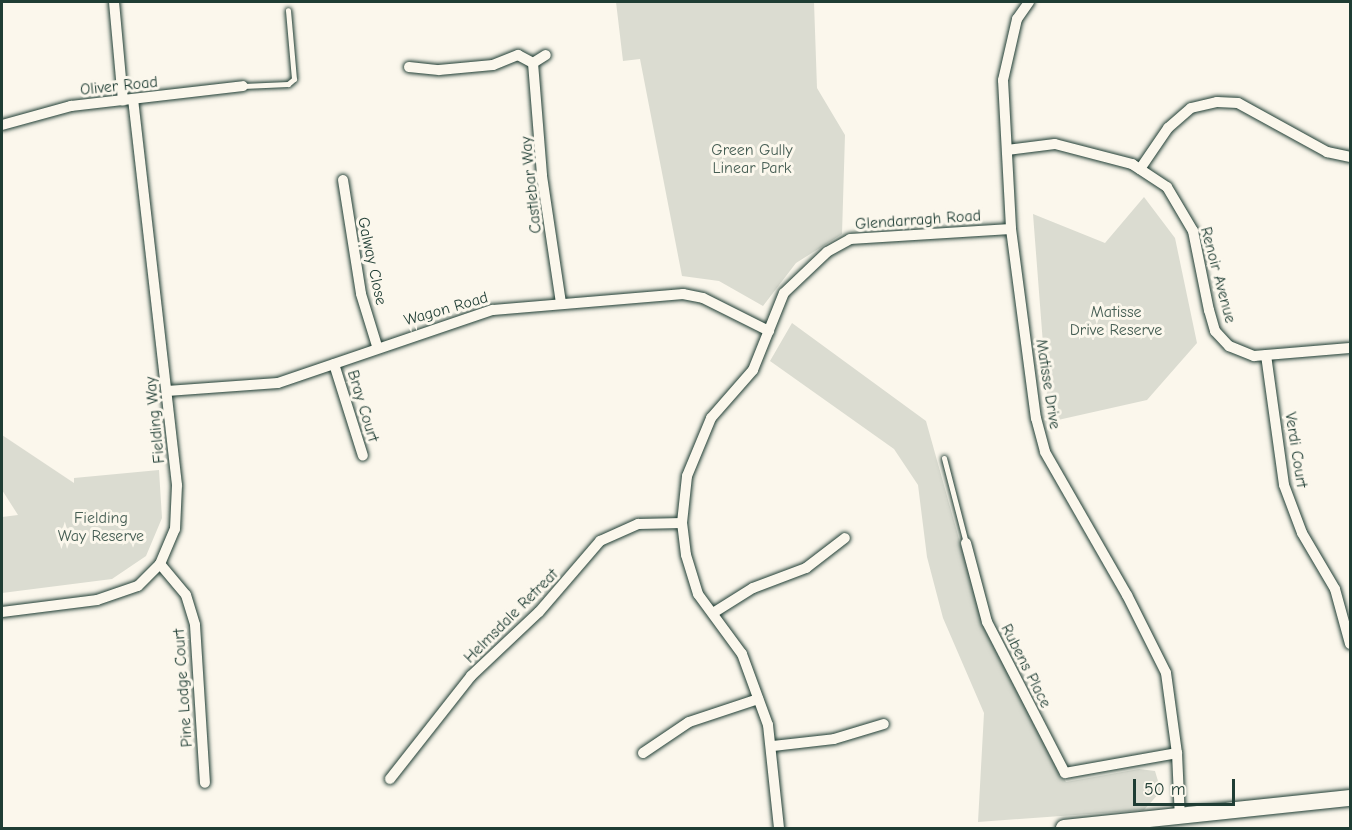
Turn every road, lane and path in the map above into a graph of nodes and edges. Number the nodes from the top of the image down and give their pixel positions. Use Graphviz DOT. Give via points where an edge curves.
graph roads {
  1 [pos="114,2"];
  2 [pos="1029,2"];
  3 [pos="288,10"];
  4 [pos="546,55"];
  5 [pos="533,63"];
  6 [pos="409,67"];
  7 [pos="243,86"];
  8 [pos="128,100"];
  9 [pos="2,125"];
  10 [pos="1007,150"];
  11 [pos="1350,157"];
  12 [pos="1140,169"];
  13 [pos="343,180"];
  14 [pos="1011,229"];
  15 [pos="561,303"];
  16 [pos="769,331"];
  17 [pos="377,346"];
  18 [pos="1350,348"];
  19 [pos="1266,356"];
  20 [pos="334,364"];
  21 [pos="167,391"];
  22 [pos="363,456"];
  23 [pos="944,458"];
  24 [pos="682,523"];
  25 [pos="845,537"];
  26 [pos="966,543"];
  27 [pos="160,564"];
  28 [pos="2,612"];
  29 [pos="712,613"];
  30 [pos="1350,644"];
  31 [pos="758,699"];
  32 [pos="884,724"];
  33 [pos="773,746"];
  34 [pos="643,753"];
  35 [pos="1177,753"];
  36 [pos="390,779"];
  37 [pos="205,783"];
  38 [pos="1350,798"];
  39 [pos="1180,823"];
  40 [pos="779,828"];
  41 [pos="1064,828"];
  1 -- 8 [label="street, Fielding Way"];
  2 -- 10 [label="street, Matisse Drive" via="1017,19 1003,80"];
  3 -- 7 [label="lane" via="294,79 288,84"];
  4 -- 5 [label="street"];
  5 -- 6 [label="street" via="518,56 493,65 439,70"];
  5 -- 15 [label="street, Castlebar Way" via="542,177"];
  7 -- 8 [label="street, Oliver Road"];
  8 -- 9 [label="street, Oliver Road" via="71,106"];
  8 -- 21 [label="street, Fielding Way"];
  10 -- 12 [label="street, Renoir Avenue" via="1055,144"];
  10 -- 14 [label="street, Matisse Drive"];
  11 -- 12 [label="street" via="1327,152 1238,103 1217,102 1191,108 1167,128"];
  12 -- 19 [label="street, Renoir Avenue" via="1167,187 1193,231 1215,331 1229,346"];
  13 -- 17 [label="street, Galway Close" via="361,294"];
  14 -- 16 [label="street, Glendarragh Road" via="850,239 827,252 784,293"];
  14 -- 35 [label="street, Matisse Drive" via="1036,418 1046,452 1166,673"];
  15 -- 16 [label="street, Wagon Road" via="682,294 703,298"];
  15 -- 17 [label="street, Wagon Road" via="493,310"];
  16 -- 24 [label="street, Glendarragh Road" via="753,370 711,418 687,476"];
  17 -- 20 [label="street, Wagon Road"];
  18 -- 19 [label="street, Renoir Avenue"];
  19 -- 30 [label="street, Verdi Court" via="1284,485 1302,533 1335,590"];
  20 -- 21 [label="street, Wagon Road" via="278,383"];
  20 -- 22 [label="street, Bray Court"];
  21 -- 27 [label="street, Fielding Way" via="178,508 175,529"];
  23 -- 26 [label="lane, Rubens Place"];
  24 -- 29 [label="street, Glendarragh Road" via="698,594"];
  24 -- 36 [label="street, Helmsdale Retreat" via="638,524 600,541 539,612 471,676"];
  25 -- 29 [label="street" via="806,568 753,588"];
  26 -- 35 [label="street, Rubens Place" via="987,622 1065,773"];
  27 -- 28 [label="street, Fielding Way" via="138,586 97,600"];
  27 -- 37 [label="street, Pine Lodge Court" via="186,596 195,625"];
  29 -- 31 [label="street, Glendarragh Road" via="742,654"];
  31 -- 33 [label="street, Glendarragh Road"];
  31 -- 34 [label="street" via="689,722"];
  32 -- 33 [label="street" via="834,739"];
  33 -- 40 [label="street, Glendarragh Road"];
  35 -- 39 [label="street, Matisse Drive"];
  38 -- 39 [label="main road"];
  39 -- 41 [label="main road"];
}
